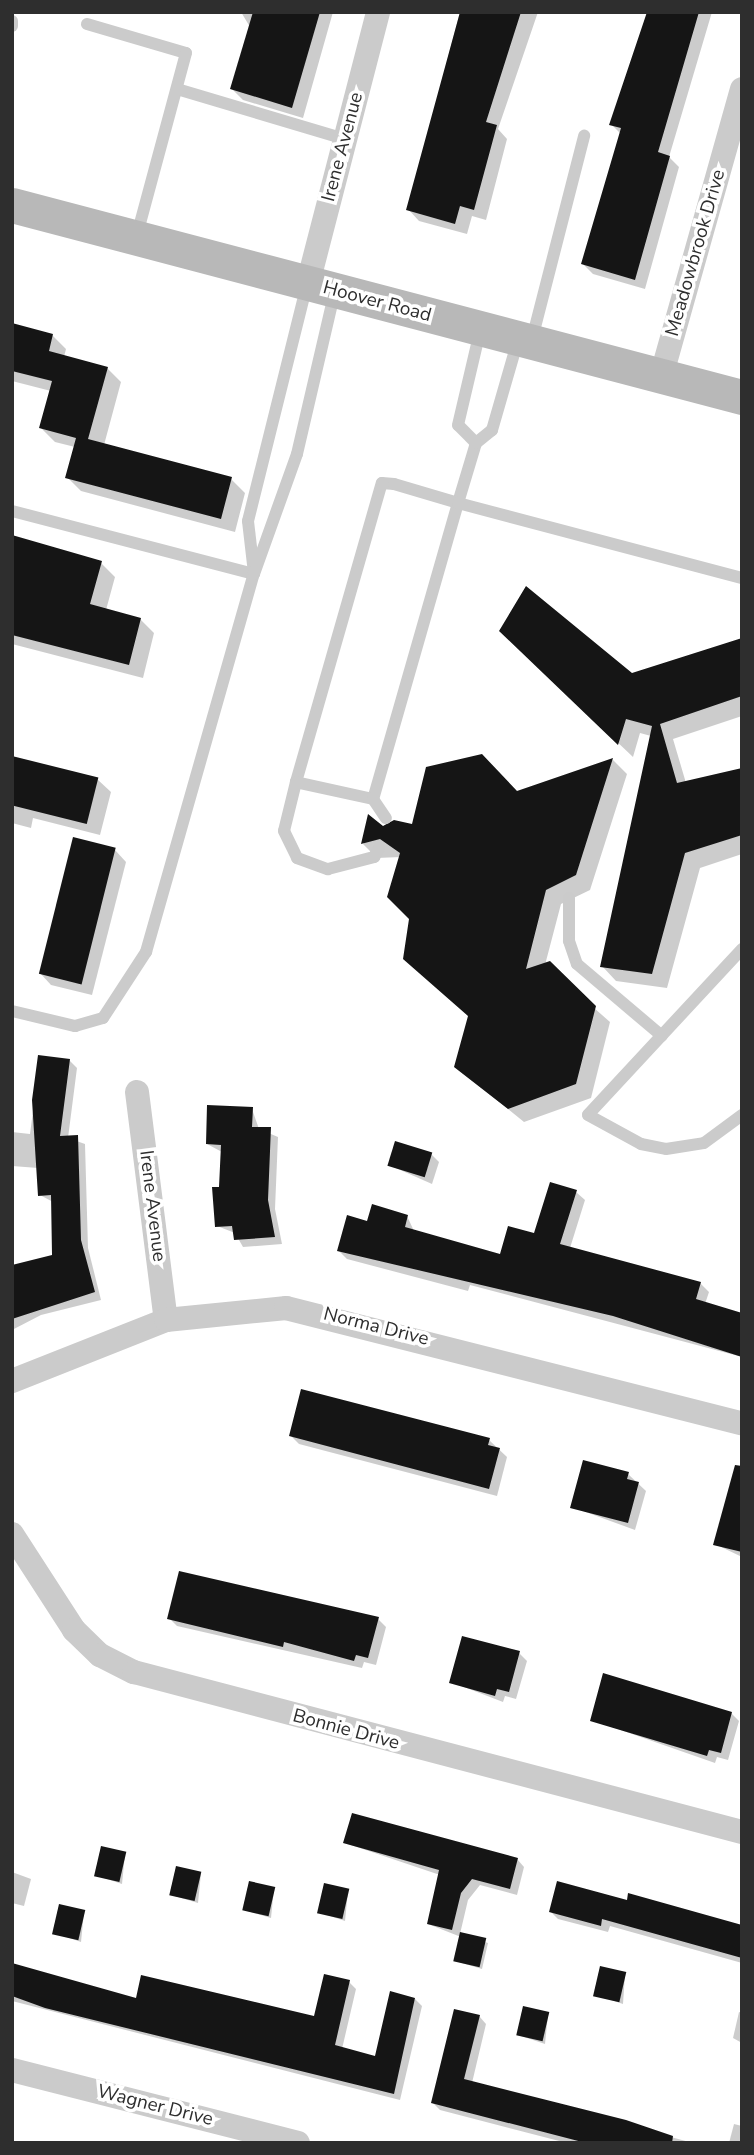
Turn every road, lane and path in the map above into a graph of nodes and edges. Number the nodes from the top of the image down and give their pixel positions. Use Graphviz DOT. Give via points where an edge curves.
graph roads {
  1 [pos="378,12"];
  2 [pos="12,20"];
  3 [pos="87,24"];
  4 [pos="12,26"];
  5 [pos="177,89"];
  6 [pos="742,89"];
  7 [pos="584,136"];
  8 [pos="345,139"];
  9 [pos="12,205"];
  10 [pos="136,238"];
  11 [pos="321,286"];
  12 [pos="480,330"];
  13 [pos="525,341"];
  14 [pos="661,377"];
  15 [pos="742,397"];
  16 [pos="476,443"];
  17 [pos="458,503"];
  18 [pos="12,511"];
  19 [pos="254,574"];
  20 [pos="742,578"];
  21 [pos="296,782"];
  22 [pos="373,799"];
  23 [pos="386,818"];
  24 [pos="379,848"];
  25 [pos="569,898"];
  26 [pos="740,958"];
  27 [pos="12,1011"];
  28 [pos="662,1037"];
  29 [pos="137,1093"];
  30 [pos="742,1115"];
  31 [pos="166,1320"];
  32 [pos="12,1381"];
  33 [pos="742,1423"];
  34 [pos="12,1534"];
  35 [pos="742,1832"];
  36 [pos="12,2070"];
  37 [pos="298,2143"];
  1 -- 8 [label="street, Irene Avenue"];
  2 -- 4 [label="lane"];
  3 -- 5 [label="lane" via="186,53"];
  5 -- 8 [label="lane"];
  5 -- 10 [label="lane"];
  6 -- 14 [label="street, Meadowbrook Drive"];
  7 -- 13 [label="lane"];
  8 -- 11 [label="street, Irene Avenue"];
  9 -- 10 [label="main road, Hoover Road"];
  10 -- 11 [label="main road, Hoover Road"];
  11 -- 12 [label="main road, Hoover Road"];
  11 -- 19 [label="lane" via="297,454"];
  11 -- 19 [label="lane" via="248,521"];
  12 -- 13 [label="main road, Hoover Road"];
  12 -- 16 [label="lane" via="458,425"];
  13 -- 14 [label="main road, Hoover Road"];
  13 -- 16 [label="lane" via="492,430"];
  14 -- 15 [label="main road, Hoover Road"];
  16 -- 17 [label="lane"];
  17 -- 20 [label="lane"];
  17 -- 21 [label="lane" via="394,484 382,483 375,493"];
  17 -- 22 [label="lane"];
  18 -- 19 [label="lane"];
  19 -- 27 [label="lane" via="146,952 103,1018 75,1026"];
  21 -- 22 [label="lane"];
  21 -- 24 [label="lane" via="284,831 298,858 328,869 374,857"];
  22 -- 23 [label="lane"];
  25 -- 28 [label="lane" via="569,941 577,964"];
  26 -- 28 [label="lane"];
  28 -- 30 [label="lane" via="588,1115 641,1144 666,1149 704,1143"];
  29 -- 31 [label="street, Irene Avenue"];
  31 -- 32 [label="street, Norma Drive"];
  31 -- 33 [label="street, Norma Drive" via="257,1306 317,1312"];
  34 -- 35 [label="street, Bonnie Drive" via="74,1630 100,1655 134,1672"];
  36 -- 37 [label="street, Wagner Drive"];
}
